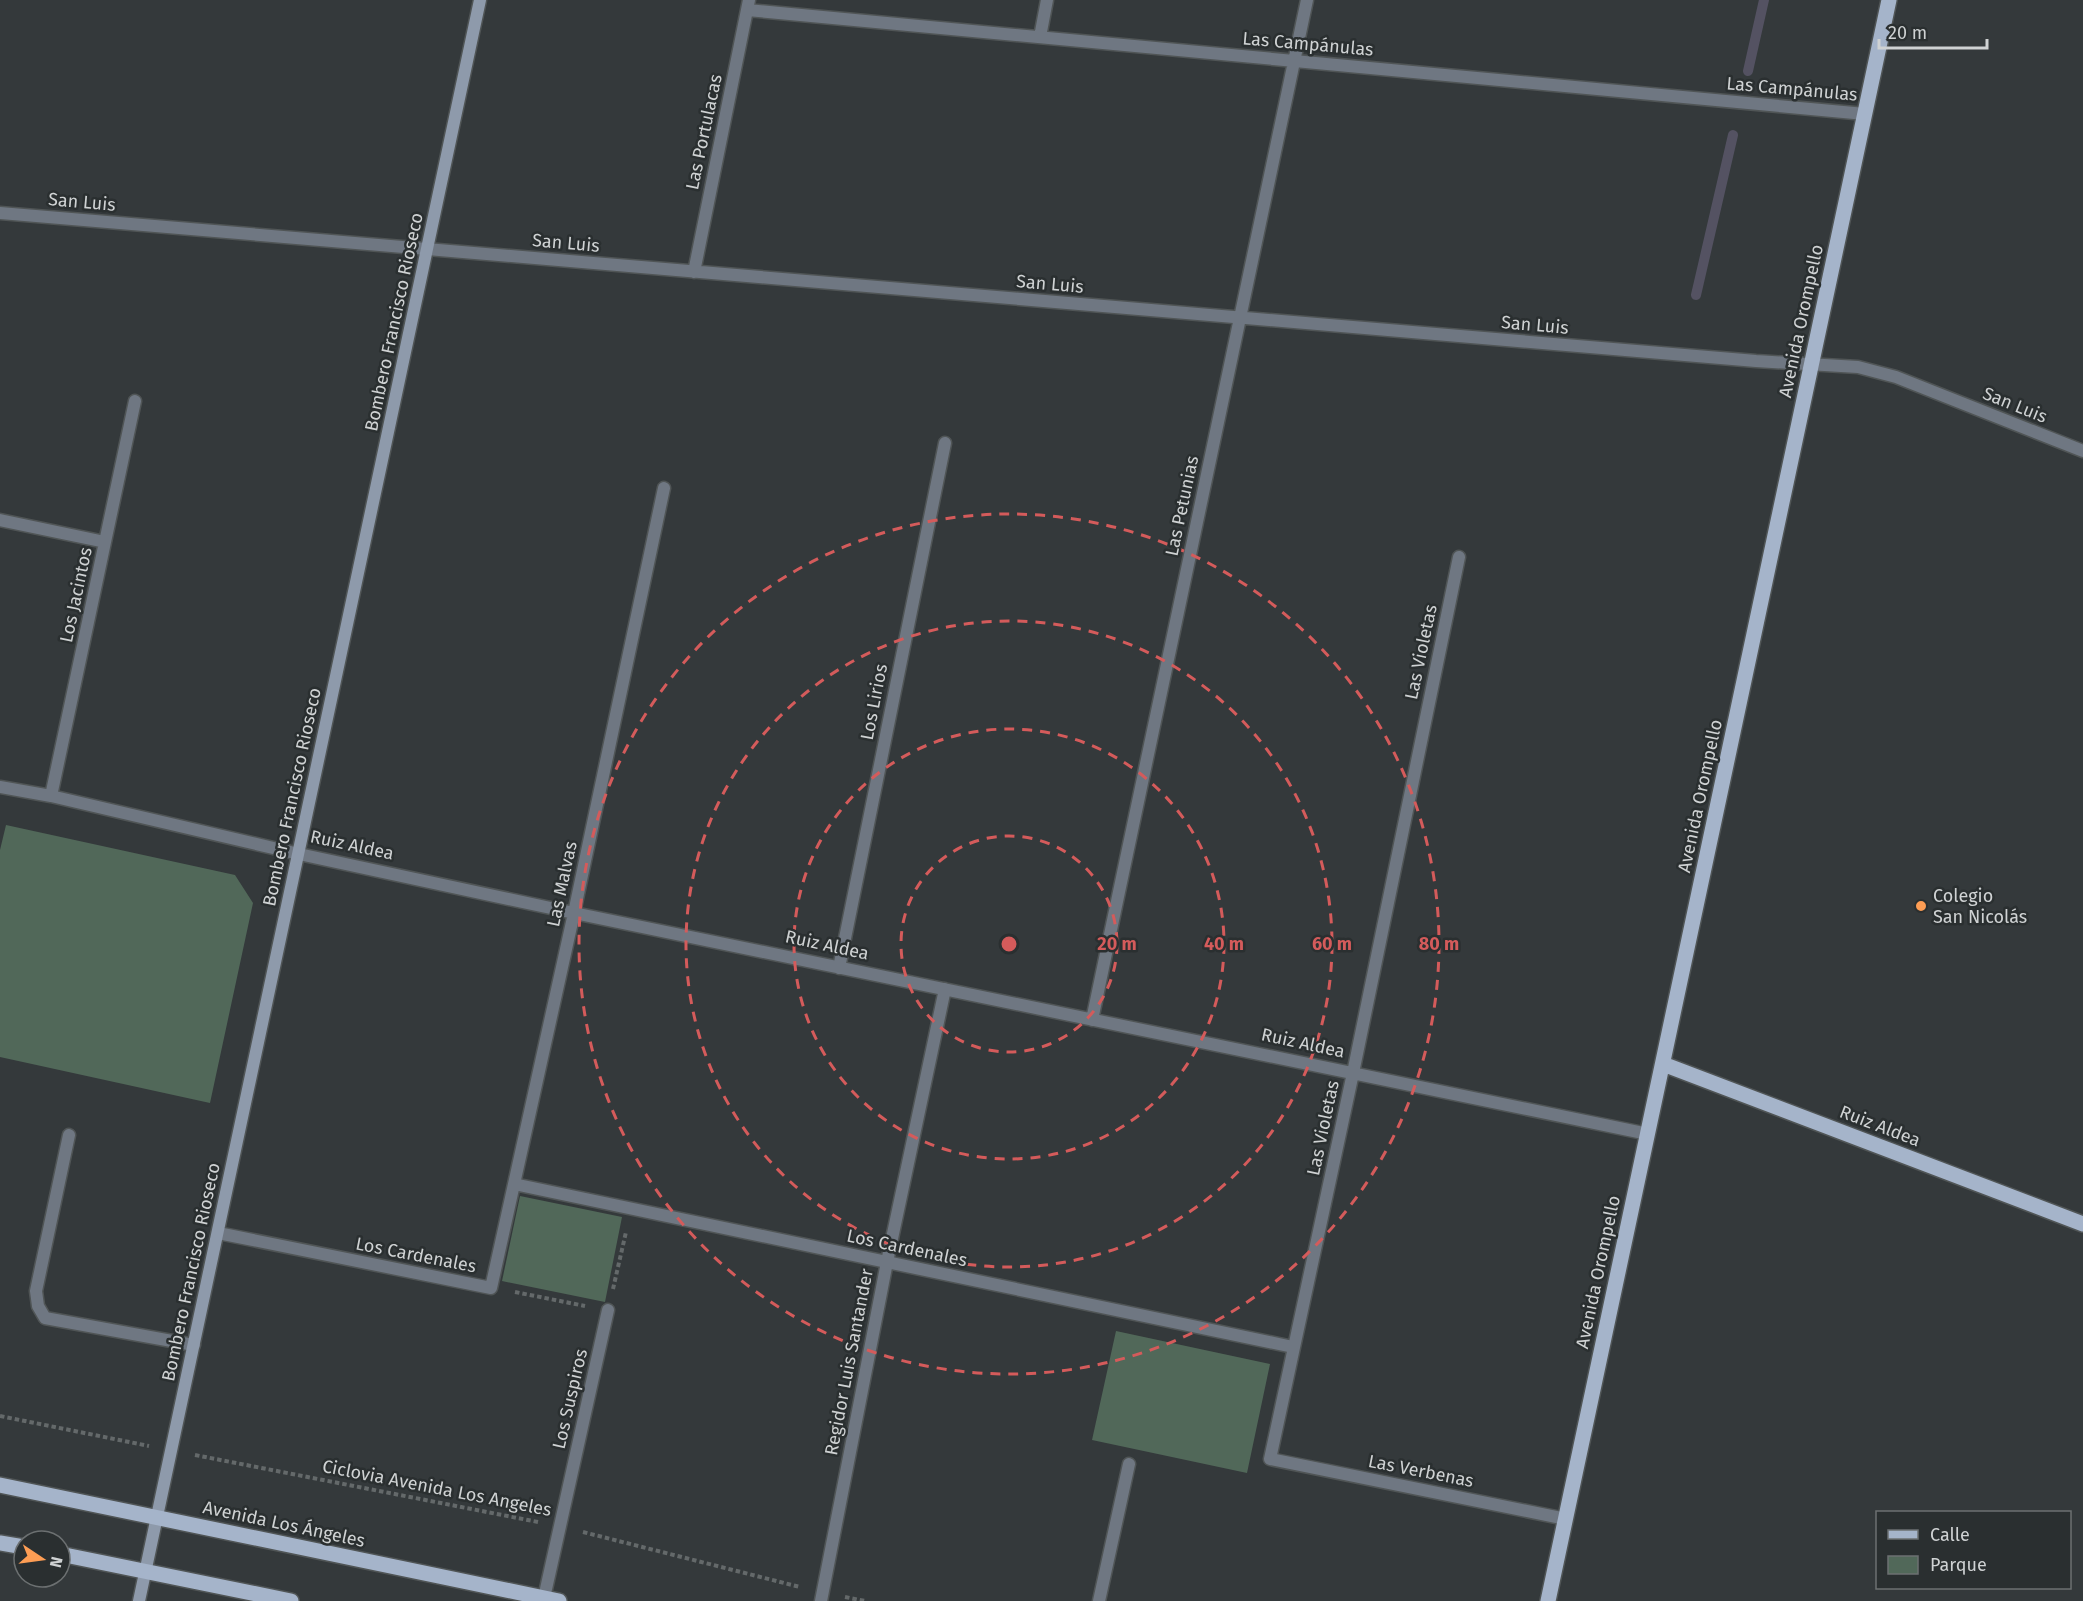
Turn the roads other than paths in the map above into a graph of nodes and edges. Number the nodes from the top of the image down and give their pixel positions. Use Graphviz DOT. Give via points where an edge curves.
graph roads {
  1 [pos="480,0"];
  2 [pos="1047,0"];
  3 [pos="1307,0"];
  4 [pos="1889,0"];
  5 [pos="748,5"];
  6 [pos="1040,37"];
  7 [pos="1294,61"];
  8 [pos="1865,114"];
  9 [pos="0,213"];
  10 [pos="428,249"];
  11 [pos="694,272"];
  12 [pos="1241,318"];
  13 [pos="1811,366"];
  14 [pos="135,401"];
  15 [pos="945,443"];
  16 [pos="2083,452"];
  17 [pos="664,488"];
  18 [pos="0,520"];
  19 [pos="105,542"];
  20 [pos="1459,557"];
  21 [pos="0,787"];
  22 [pos="51,796"];
  23 [pos="298,854"];
  24 [pos="574,913"];
  25 [pos="839,968"];
  26 [pos="945,989"];
  27 [pos="1092,1020"];
  28 [pos="1663,1064"];
  29 [pos="1353,1073"];
  30 [pos="1648,1134"];
  31 [pos="69,1135"];
  32 [pos="514,1184"];
  33 [pos="2083,1224"];
  34 [pos="218,1233"];
  35 [pos="887,1262"];
  36 [pos="491,1288"];
  37 [pos="608,1310"];
  38 [pos="194,1345"];
  39 [pos="1293,1347"];
  40 [pos="1270,1459"];
  41 [pos="1129,1464"];
  42 [pos="0,1485"];
  43 [pos="157,1517"];
  44 [pos="1566,1519"];
  45 [pos="72,1556"];
  46 [pos="146,1571"];
  47 [pos="822,1597"];
  48 [pos="552,1599"];
  49 [pos="139,1601"];
  50 [pos="291,1601"];
  51 [pos="1099,1601"];
  52 [pos="1548,1601"];
  1 -- 10 [label="main road, Bombero Francisco Rioseco"];
  2 -- 6 [label="street"];
  3 -- 7 [label="street, Las Petunias"];
  4 -- 8 [label="main road, Avenida Orompello"];
  5 -- 6 [label="street, Las Campánulas"];
  5 -- 11 [label="street, Las Portulacas"];
  6 -- 7 [label="street, Las Campánulas"];
  7 -- 8 [label="street, Las Campánulas"];
  7 -- 12 [label="street, Las Petunias"];
  8 -- 13 [label="main road, Avenida Orompello"];
  9 -- 10 [label="street, San Luis"];
  10 -- 11 [label="street, San Luis"];
  10 -- 23 [label="main road, Bombero Francisco Rioseco"];
  11 -- 12 [label="street, San Luis"];
  12 -- 13 [label="street, San Luis"];
  12 -- 27 [label="street, Las Petunias"];
  13 -- 16 [label="street, San Luis" via="1858,367 1896,377"];
  13 -- 28 [label="main road, Avenida Orompello"];
  14 -- 19 [label="street, Los Jacintos"];
  15 -- 25 [label="street, Los Lirios"];
  17 -- 24 [label="street, Las Malvas"];
  18 -- 19 [label="street"];
  19 -- 22 [label="street, Los Jacintos"];
  20 -- 29 [label="street, Las Violetas"];
  21 -- 22 [label="street, Ruiz Aldea"];
  22 -- 23 [label="street, Ruiz Aldea"];
  23 -- 24 [label="street, Ruiz Aldea"];
  23 -- 34 [label="main road, Bombero Francisco Rioseco"];
  24 -- 25 [label="street, Ruiz Aldea"];
  24 -- 32 [label="street, Las Malvas"];
  25 -- 26 [label="street, Ruiz Aldea"];
  26 -- 27 [label="street, Ruiz Aldea"];
  26 -- 35 [label="street, Regidor Luis Santander"];
  27 -- 29 [label="street, Ruiz Aldea"];
  28 -- 30 [label="main road, Avenida Orompello"];
  28 -- 33 [label="main road, Ruiz Aldea"];
  29 -- 30 [label="street, Ruiz Aldea"];
  29 -- 39 [label="street, Las Violetas"];
  30 -- 44 [label="main road, Avenida Orompello"];
  31 -- 38 [label="street" via="36,1291 45,1318"];
  32 -- 35 [label="street, Los Cardenales"];
  32 -- 36 [label="street, Las Malvas"];
  34 -- 36 [label="street, Los Cardenales"];
  34 -- 38 [label="main road, Bombero Francisco Rioseco"];
  35 -- 39 [label="street, Los Cardenales"];
  35 -- 47 [label="street, Regidor Luis Santander"];
  37 -- 48 [label="street, Los Suspiros" via="560,1526"];
  38 -- 43 [label="main road, Bombero Francisco Rioseco"];
  39 -- 40 [label="street, Las Violetas"];
  40 -- 44 [label="street, Las Verbenas"];
  41 -- 51 [label="street"];
  42 -- 43 [label="main road, Avenida Los Ángeles"];
  43 -- 46 [label="main road, Bombero Francisco Rioseco"];
  43 -- 48 [label="main road, Avenida Los Ángeles"];
  44 -- 52 [label="main road, Avenida Orompello"];
  45 -- 46 [label="main road"];
  46 -- 49 [label="main road, Bombero Francisco Rioseco"];
  46 -- 50 [label="main road"];
}
